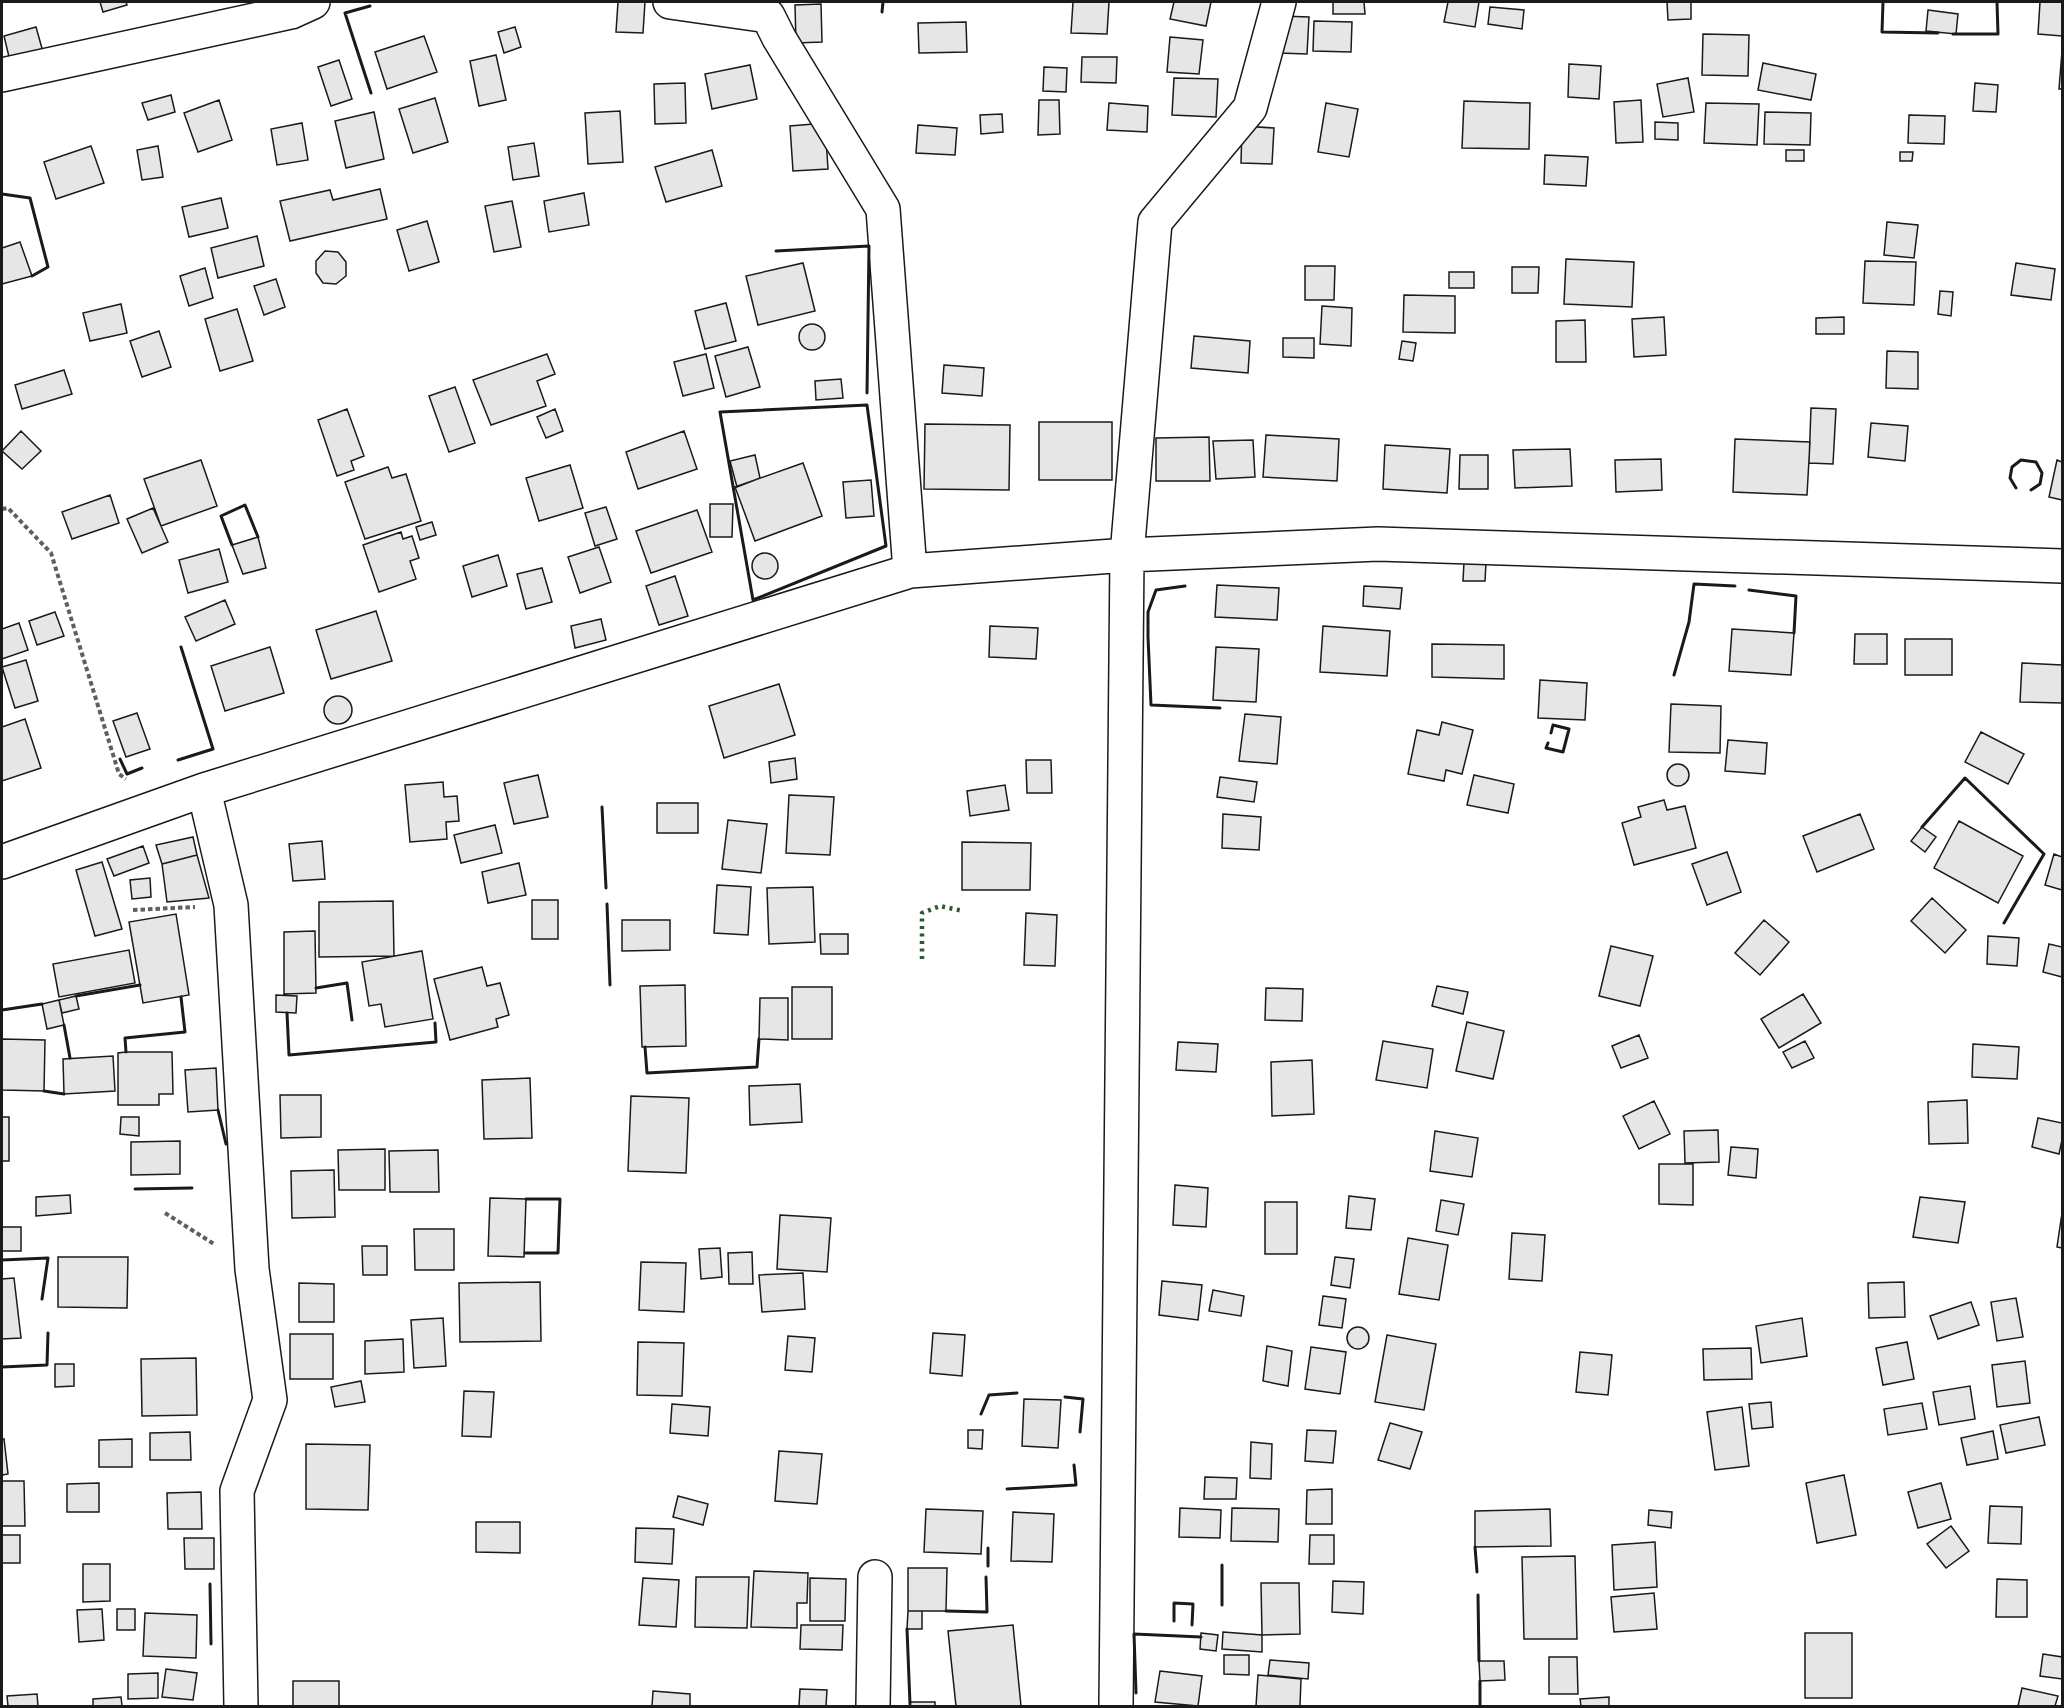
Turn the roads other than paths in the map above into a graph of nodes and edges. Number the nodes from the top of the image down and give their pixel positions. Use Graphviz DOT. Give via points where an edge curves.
graph roads {
  1 [pos="313,2"];
  2 [pos="670,2"];
  3 [pos="1279,2"];
  4 [pos="2,75"];
  5 [pos="1127,555"];
  6 [pos="2062,566"];
  7 [pos="910,571"];
  8 [pos="204,790"];
  9 [pos="2,862"];
  10 [pos="875,1577"];
  11 [pos="241,1707"];
  12 [pos="873,1707"];
  13 [pos="1116,1707"];
  1 -- 4 [label="street" via="291,12"];
  2 -- 7 [label="street" via="768,16 882,209"];
  3 -- 5 [label="street" via="1250,108 1155,222"];
  5 -- 6 [label="street" via="1378,544"];
  5 -- 7 [label="street"];
  5 -- 13 [label="street"];
  7 -- 8 [label="street"];
  8 -- 9 [label="street"];
  8 -- 11 [label="street" via="231,905 252,1269 270,1400 237,1491"];
  10 -- 12 [label="street"];
}
